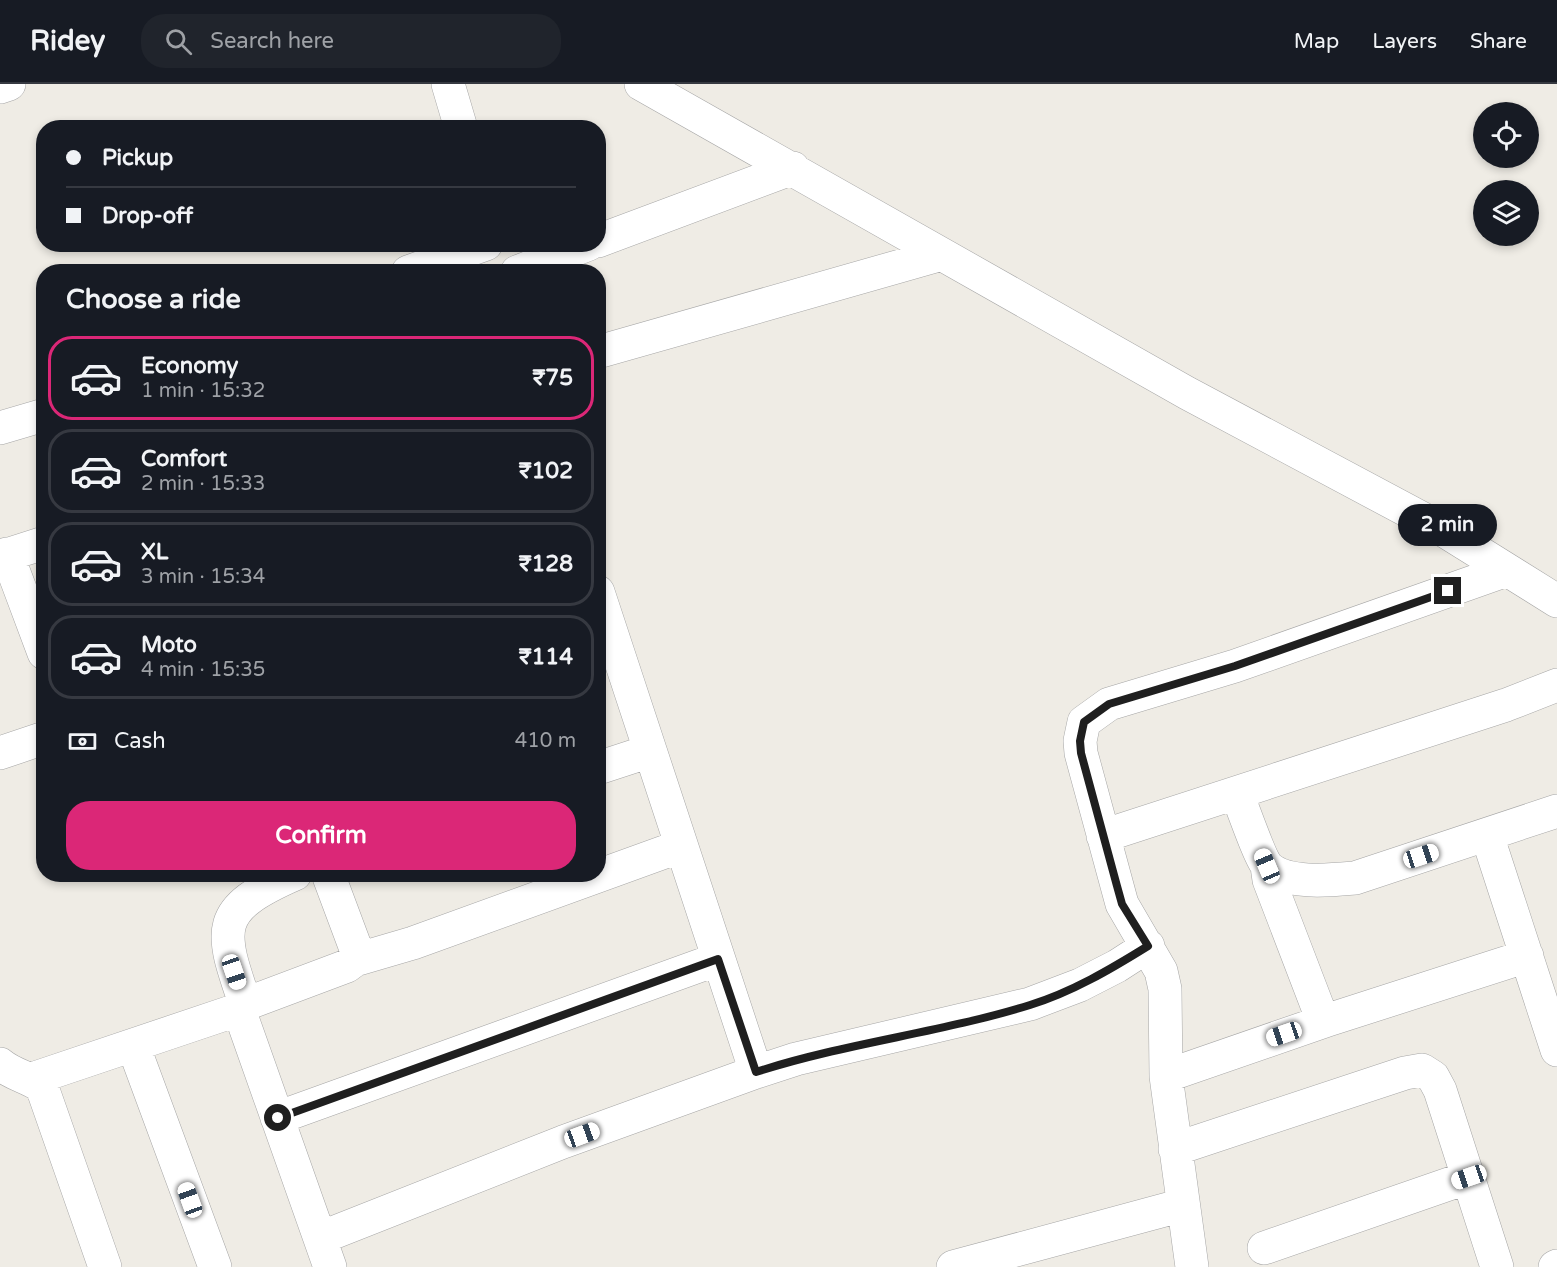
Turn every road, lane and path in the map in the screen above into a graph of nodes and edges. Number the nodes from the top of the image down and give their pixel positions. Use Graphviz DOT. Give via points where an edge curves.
graph roads {
  1 [pos="9,84"];
  2 [pos="448,84"];
  3 [pos="642,84"];
  4 [pos="0,87"];
  5 [pos="459,120"];
  6 [pos="793,168"];
  7 [pos="606,238"];
  8 [pos="464,252"];
  9 [pos="568,252"];
  10 [pos="939,255"];
  11 [pos="430,264"];
  12 [pos="538,264"];
  13 [pos="606,350"];
  14 [pos="36,417"];
  15 [pos="0,428"];
  16 [pos="36,545"];
  17 [pos="3,555"];
  18 [pos="1508,570"];
  19 [pos="1557,602"];
  20 [pos="606,616"];
  21 [pos="36,634"];
  22 [pos="1557,685"];
  23 [pos="36,741"];
  24 [pos="650,751"];
  25 [pos="0,753"];
  26 [pos="606,765"];
  27 [pos="1237,794"];
  28 [pos="1557,811"];
  29 [pos="1487,835"];
  30 [pos="1104,836"];
  31 [pos="681,846"];
  32 [pos="1267,866"];
  33 [pos="606,873"];
  34 [pos="278,882"];
  35 [pos="331,882"];
  36 [pos="582,882"];
  37 [pos="1148,946"];
  38 [pos="1527,956"];
  39 [pos="718,959"];
  40 [pos="355,960"];
  41 [pos="244,1007"];
  42 [pos="1323,1021"];
  43 [pos="133,1045"];
  44 [pos="1557,1050"];
  45 [pos="0,1064"];
  46 [pos="756,1072"];
  47 [pos="1166,1076"];
  48 [pos="32,1079"];
  49 [pos="278,1118"];
  50 [pos="1175,1149"];
  51 [pos="1469,1177"];
  52 [pos="1183,1205"];
  53 [pos="1263,1248"];
  54 [pos="325,1253"];
  55 [pos="105,1267"];
  56 [pos="215,1267"];
  57 [pos="953,1267"];
  58 [pos="1192,1267"];
  59 [pos="1497,1267"];
  1 -- 4 [label="street"];
  2 -- 5 [label="street"];
  3 -- 6 [label="street"];
  6 -- 7 [label="street"];
  6 -- 10 [label="street"];
  8 -- 11 [label="street"];
  9 -- 12 [label="street"];
  10 -- 13 [label="street"];
  10 -- 18 [label="street" via="1440,528"];
  14 -- 15 [label="street"];
  16 -- 17 [label="street"];
  17 -- 21 [label="street"];
  18 -- 19 [label="street"];
  18 -- 30 [label="street" via="1235,666 1109,704 1094,713 1084,722 1080,741"];
  20 -- 24 [label="street"];
  22 -- 27 [label="street"];
  23 -- 25 [label="street"];
  24 -- 26 [label="street"];
  24 -- 31 [label="street"];
  27 -- 30 [label="street"];
  27 -- 32 [label="street"];
  28 -- 29 [label="street"];
  29 -- 32 [label="street" via="1355,878 1321,881 1282,875"];
  29 -- 38 [label="street"];
  30 -- 37 [label="street" via="1122,904"];
  31 -- 33 [label="street"];
  31 -- 39 [label="street"];
  32 -- 42 [label="street"];
  34 -- 41 [label="street" via="233,914 226,934 228,956"];
  35 -- 40 [label="street" via="356,949"];
  36 -- 40 [label="street"];
  37 -- 46 [label="street" via="1089,980 1030,1005 796,1059"];
  37 -- 47 [label="street" via="1165,989"];
  38 -- 42 [label="street"];
  38 -- 44 [label="street"];
  39 -- 46 [label="street"];
  39 -- 49 [label="street"];
  40 -- 41 [label="street"];
  41 -- 43 [label="street"];
  41 -- 49 [label="street" via="242,1018"];
  42 -- 47 [label="street"];
  43 -- 48 [label="street"];
  43 -- 56 [label="street"];
  45 -- 48 [label="street" via="12,1074"];
  46 -- 54 [label="street" via="563,1142"];
  47 -- 50 [label="street"];
  48 -- 55 [label="street" via="42,1087 49,1102"];
  49 -- 54 [label="street"];
  50 -- 51 [label="street" via="1422,1070 1433,1077 1440,1090"];
  50 -- 52 [label="street"];
  51 -- 53 [label="street"];
  51 -- 59 [label="street"];
  52 -- 57 [label="street"];
  52 -- 58 [label="street"];
}
